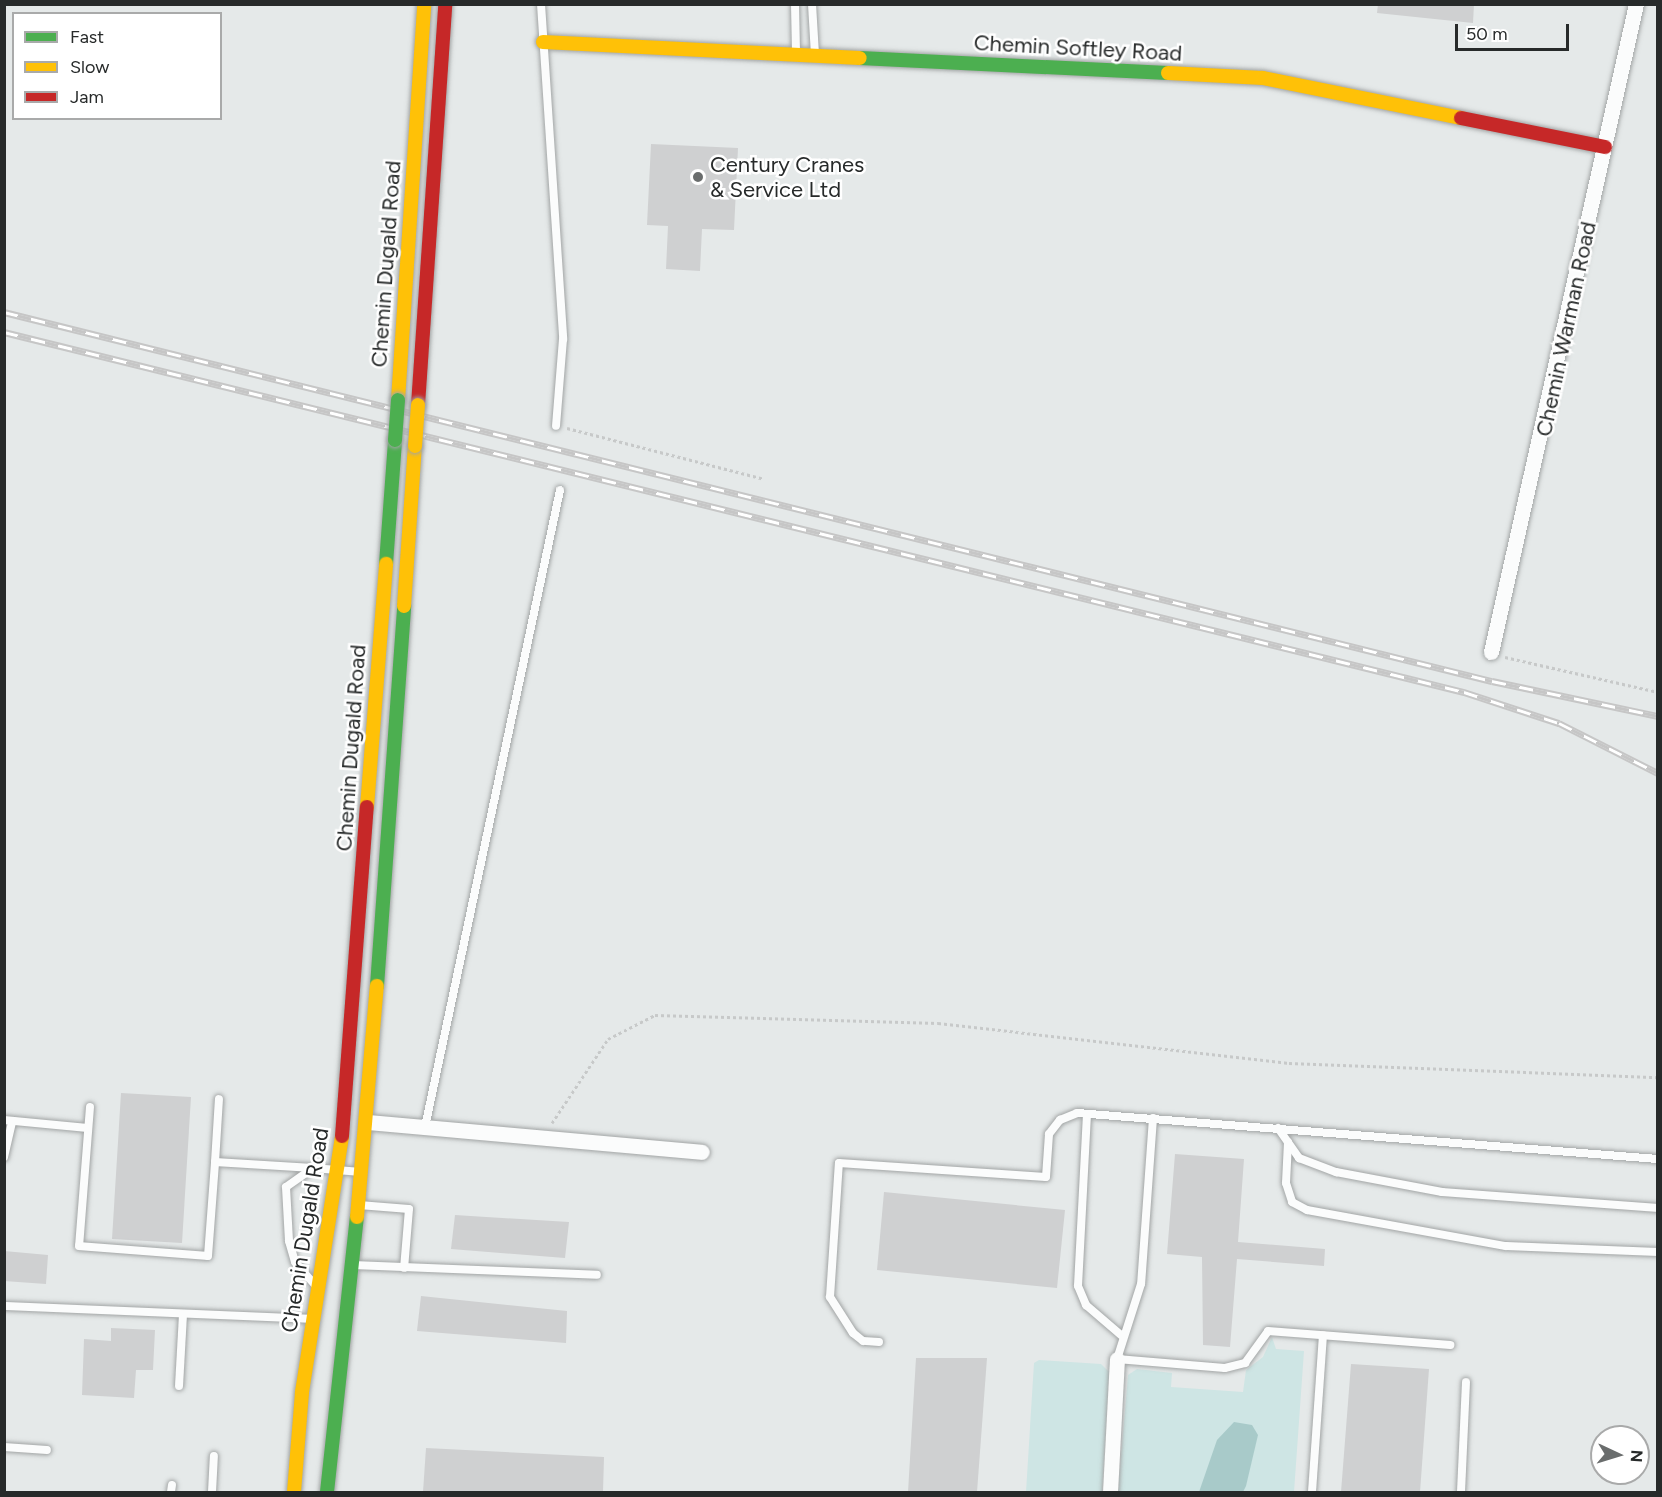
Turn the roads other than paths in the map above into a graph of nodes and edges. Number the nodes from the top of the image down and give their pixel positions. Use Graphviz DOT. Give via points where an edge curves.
graph roads {
  1 [pos="424,4"];
  2 [pos="446,4"];
  3 [pos="541,4"];
  4 [pos="795,4"];
  5 [pos="812,4"];
  6 [pos="1636,4"];
  7 [pos="543,42"];
  8 [pos="796,54"];
  9 [pos="815,56"];
  10 [pos="1605,147"];
  11 [pos="556,426"];
  12 [pos="560,490"];
  13 [pos="1491,652"];
  14 [pos="219,1099"];
  15 [pos="90,1107"];
  16 [pos="1087,1114"];
  17 [pos="1153,1118"];
  18 [pos="8,1120"];
  19 [pos="367,1122"];
  20 [pos="424,1127"];
  21 [pos="88,1128"];
  22 [pos="1278,1128"];
  23 [pos="1288,1142"];
  24 [pos="702,1152"];
  25 [pos="1656,1156"];
  26 [pos="4,1157"];
  27 [pos="215,1162"];
  28 [pos="313,1168"];
  29 [pos="337,1170"];
  30 [pos="362,1173"];
  31 [pos="358,1205"];
  32 [pos="1658,1208"];
  33 [pos="1658,1252"];
  34 [pos="351,1264"];
  35 [pos="404,1268"];
  36 [pos="597,1275"];
  37 [pos="317,1287"];
  38 [pos="4,1306"];
  39 [pos="183,1314"];
  40 [pos="312,1319"];
  41 [pos="1120,1335"];
  42 [pos="1323,1335"];
  43 [pos="879,1342"];
  44 [pos="1450,1345"];
  45 [pos="1117,1359"];
  46 [pos="1466,1382"];
  47 [pos="179,1386"];
  48 [pos="4,1447"];
  49 [pos="47,1450"];
  50 [pos="214,1456"];
  51 [pos="212,1492"];
  52 [pos="294,1492"];
  53 [pos="327,1492"];
  54 [pos="1110,1492"];
  55 [pos="1312,1492"];
  56 [pos="1461,1492"];
  1 -- 29 [label="main road, Chemin Dugald Road, bridge" via="398,400"];
  2 -- 19 [label="main road, Chemin Dugald Road, bridge"];
  3 -- 7 [label="lane"];
  4 -- 8 [label="lane"];
  5 -- 9 [label="lane"];
  6 -- 10 [label="street, Chemin Warman Road"];
  7 -- 8 [label="main road, Chemin Softley Road"];
  7 -- 11 [label="lane" via="563,339"];
  8 -- 9 [label="main road, Chemin Softley Road"];
  9 -- 10 [label="main road, Chemin Softley Road" via="1263,78"];
  10 -- 13 [label="street, Chemin Warman Road"];
  12 -- 20 [label="lane"];
  14 -- 27 [label="lane"];
  15 -- 21 [label="lane"];
  16 -- 17 [label="lane"];
  16 -- 41 [label="lane" via="1078,1286 1086,1305"];
  16 -- 43 [label="lane" via="1060,1120 1049,1134 1046,1177 839,1163 830,1297 853,1333 863,1341"];
  17 -- 22 [label="lane"];
  17 -- 41 [label="lane" via="1141,1284"];
  18 -- 21 [label="lane"];
  18 -- 26 [label="lane"];
  19 -- 20 [label="street"];
  19 -- 30 [label="main road, Chemin Dugald Road"];
  20 -- 24 [label="street"];
  21 -- 27 [label="lane" via="79,1246 208,1256"];
  22 -- 23 [label="lane"];
  22 -- 25 [label="lane"];
  23 -- 32 [label="lane" via="1299,1158 1336,1172 1442,1192"];
  23 -- 33 [label="lane" via="1286,1183 1292,1202 1307,1210 1506,1246"];
  27 -- 28 [label="lane"];
  28 -- 29 [label="lane"];
  28 -- 37 [label="lane" via="291,1179 283,1195 295,1262"];
  29 -- 30 [label="lane"];
  29 -- 37 [label="main road, Chemin Dugald Road"];
  30 -- 31 [label="main road, Chemin Dugald Road"];
  31 -- 34 [label="main road, Chemin Dugald Road"];
  31 -- 35 [label="lane" via="409,1209"];
  34 -- 35 [label="lane"];
  34 -- 53 [label="main road, Chemin Dugald Road"];
  35 -- 36 [label="lane"];
  37 -- 40 [label="main road, Chemin Dugald Road"];
  38 -- 39 [label="lane"];
  39 -- 40 [label="lane"];
  39 -- 47 [label="lane"];
  40 -- 52 [label="main road, Chemin Dugald Road"];
  41 -- 45 [label="lane"];
  42 -- 44 [label="lane"];
  42 -- 45 [label="lane" via="1268,1331 1245,1363 1225,1368"];
  42 -- 55 [label="lane"];
  45 -- 54 [label="street"];
  46 -- 56 [label="lane"];
  48 -- 49 [label="lane"];
  50 -- 51 [label="lane"];
}
